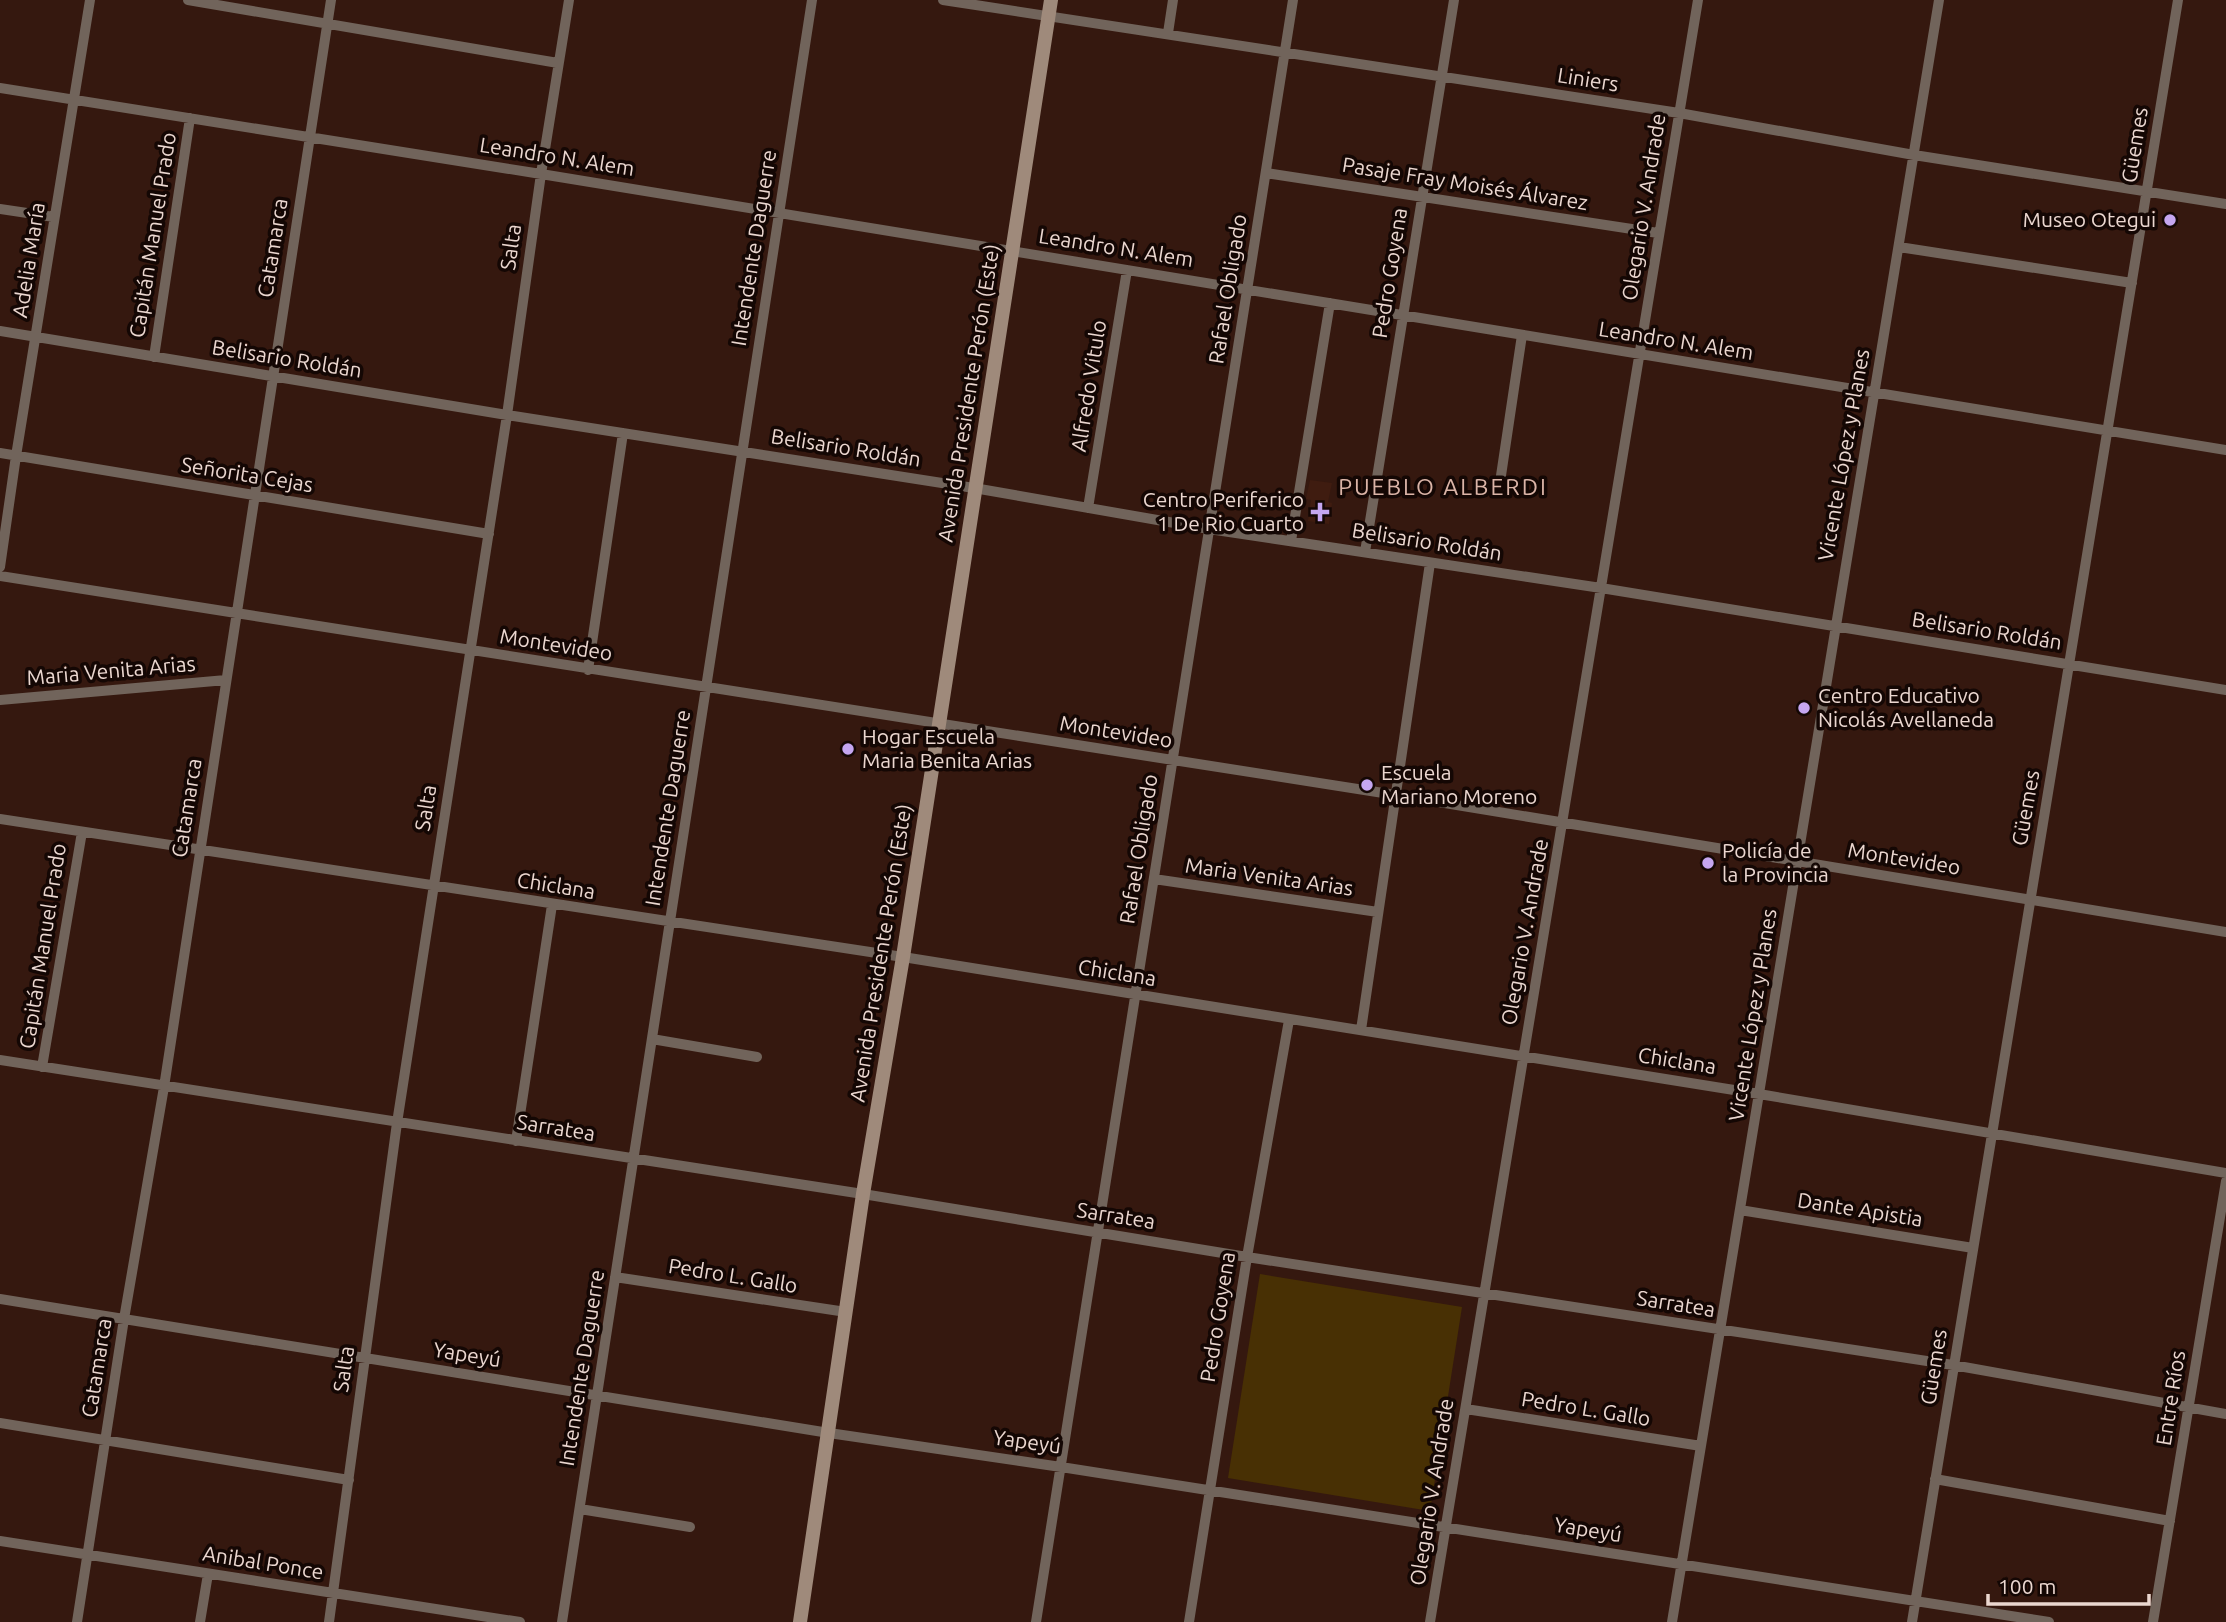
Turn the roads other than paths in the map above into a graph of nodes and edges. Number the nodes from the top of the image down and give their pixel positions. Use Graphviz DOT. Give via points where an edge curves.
graph roads {
  1 [pos="90,0"];
  2 [pos="188,0"];
  3 [pos="331,0"];
  4 [pos="569,0"];
  5 [pos="812,0"];
  6 [pos="943,0"];
  7 [pos="1051,0"];
  8 [pos="1173,0"];
  9 [pos="1293,0"];
  10 [pos="1454,0"];
  11 [pos="1698,0"];
  12 [pos="1939,0"];
  13 [pos="2179,0"];
  14 [pos="1048,17"];
  15 [pos="327,24"];
  16 [pos="1168,33"];
  17 [pos="1284,53"];
  18 [pos="558,63"];
  19 [pos="1441,76"];
  20 [pos="0,88"];
  21 [pos="74,99"];
  22 [pos="1679,113"];
  23 [pos="190,118"];
  24 [pos="310,138"];
  25 [pos="1914,155"];
  26 [pos="1265,173"];
  27 [pos="541,174"];
  28 [pos="2147,191"];
  29 [pos="1422,197"];
  30 [pos="2226,204"];
  31 [pos="0,209"];
  32 [pos="779,213"];
  33 [pos="54,217"];
  34 [pos="1658,233"];
  35 [pos="1899,247"];
  36 [pos="1014,251"];
  37 [pos="1127,270"];
  38 [pos="2132,282"];
  39 [pos="1247,289"];
  40 [pos="1330,303"];
  41 [pos="1403,315"];
  42 [pos="0,331"];
  43 [pos="1522,335"];
  44 [pos="37,337"];
  45 [pos="1639,355"];
  46 [pos="154,357"];
  47 [pos="273,377"];
  48 [pos="1875,392"];
  49 [pos="507,415"];
  50 [pos="2108,430"];
  51 [pos="623,433"];
  52 [pos="2226,450"];
  53 [pos="742,452"];
  54 [pos="0,453"];
  55 [pos="16,456"];
  56 [pos="974,488"];
  57 [pos="1499,489"];
  58 [pos="255,497"];
  59 [pos="1088,508"];
  60 [pos="1209,529"];
  61 [pos="489,534"];
  62 [pos="1291,541"];
  63 [pos="1365,552"];
  64 [pos="1430,563"];
  65 [pos="0,567"];
  66 [pos="0,576"];
  67 [pos="1601,589"];
  68 [pos="237,613"];
  69 [pos="1835,626"];
  70 [pos="470,651"];
  71 [pos="2070,664"];
  72 [pos="588,670"];
  73 [pos="226,680"];
  74 [pos="706,688"];
  75 [pos="2226,690"];
  76 [pos="0,700"];
  77 [pos="939,724"];
  78 [pos="1172,761"];
  79 [pos="1396,795"];
  80 [pos="0,819"];
  81 [pos="1563,823"];
  82 [pos="82,832"];
  83 [pos="200,851"];
  84 [pos="1797,861"];
  85 [pos="1154,879"];
  86 [pos="433,887"];
  87 [pos="2031,898"];
  88 [pos="552,905"];
  89 [pos="1378,912"];
  90 [pos="670,922"];
  91 [pos="2226,932"];
  92 [pos="903,957"];
  93 [pos="1135,996"];
  94 [pos="1289,1020"];
  95 [pos="1360,1030"];
  96 [pos="652,1040"];
  97 [pos="1524,1056"];
  98 [pos="757,1057"];
  99 [pos="0,1060"];
  100 [pos="42,1067"];
  101 [pos="164,1087"];
  102 [pos="1759,1094"];
  103 [pos="397,1123"];
  104 [pos="1992,1134"];
  105 [pos="516,1141"];
  106 [pos="634,1160"];
  107 [pos="2226,1173"];
  108 [pos="2226,1181"];
  109 [pos="863,1194"];
  110 [pos="1740,1210"];
  111 [pos="1098,1233"];
  112 [pos="1973,1248"];
  113 [pos="1247,1257"];
  114 [pos="615,1277"];
  115 [pos="1483,1293"];
  116 [pos="0,1299"];
  117 [pos="845,1312"];
  118 [pos="124,1319"];
  119 [pos="1720,1330"];
  120 [pos="365,1358"];
  121 [pos="1953,1365"];
  122 [pos="597,1395"];
  123 [pos="2189,1408"];
  124 [pos="1466,1409"];
  125 [pos="2226,1414"];
  126 [pos="0,1423"];
  127 [pos="829,1433"];
  128 [pos="106,1441"];
  129 [pos="1701,1446"];
  130 [pos="1061,1466"];
  131 [pos="1935,1479"];
  132 [pos="349,1480"];
  133 [pos="1209,1491"];
  134 [pos="580,1509"];
  135 [pos="2170,1521"];
  136 [pos="690,1527"];
  137 [pos="1446,1528"];
  138 [pos="0,1541"];
  139 [pos="88,1555"];
  140 [pos="1682,1564"];
  141 [pos="208,1574"];
  142 [pos="334,1594"];
  143 [pos="1915,1601"];
  144 [pos="449,1617"];
  145 [pos="77,1622"];
  146 [pos="200,1622"];
  147 [pos="329,1622"];
  148 [pos="520,1622"];
  149 [pos="562,1622"];
  150 [pos="800,1622"];
  151 [pos="1036,1622"];
  152 [pos="1189,1622"];
  153 [pos="1430,1622"];
  154 [pos="1672,1622"];
  155 [pos="1912,1622"];
  156 [pos="2049,1622"];
  157 [pos="2153,1622"];
  1 -- 21 [label="street, Adelia María"];
  2 -- 15 [label="street"];
  3 -- 15 [label="street, Catamarca"];
  4 -- 18 [label="street, Salta"];
  5 -- 32 [label="street, Intendente Daguerre"];
  6 -- 14 [label="street, Liniers"];
  7 -- 14 [label="main road, Avenida Presidente Perón (Este)"];
  8 -- 16 [label="street"];
  9 -- 17 [label="street, Rafael Obligado"];
  10 -- 19 [label="street, Pedro Goyena"];
  11 -- 22 [label="street, Olegario V. Andrade"];
  12 -- 25 [label="street, Vicente López y Planes"];
  13 -- 28 [label="street, Güemes"];
  14 -- 16 [label="street, Liniers"];
  14 -- 36 [label="main road, Avenida Presidente Perón (Este)"];
  15 -- 18 [label="street"];
  15 -- 24 [label="street, Catamarca"];
  16 -- 17 [label="street, Liniers"];
  17 -- 19 [label="street, Liniers"];
  17 -- 26 [label="street, Rafael Obligado"];
  18 -- 27 [label="street, Salta"];
  19 -- 22 [label="street, Liniers"];
  19 -- 29 [label="street, Pedro Goyena"];
  20 -- 21 [label="street, Leandro N. Alem"];
  21 -- 23 [label="street, Leandro N. Alem"];
  21 -- 33 [label="street, Adelia María"];
  22 -- 25 [label="street, Liniers"];
  22 -- 34 [label="street, Olegario V. Andrade"];
  23 -- 24 [label="street, Leandro N. Alem"];
  23 -- 46 [label="street, Capitán Manuel Prado"];
  24 -- 27 [label="street, Leandro N. Alem"];
  24 -- 47 [label="street, Catamarca"];
  25 -- 28 [label="street, Liniers"];
  25 -- 35 [label="street, Vicente López y Planes"];
  26 -- 29 [label="street, Pasaje Fray Moisés Álvarez"];
  26 -- 39 [label="street, Rafael Obligado"];
  27 -- 32 [label="street, Leandro N. Alem"];
  27 -- 49 [label="street, Salta"];
  28 -- 30 [label="street, Liniers"];
  28 -- 38 [label="street, Güemes"];
  29 -- 34 [label="street, Pasaje Fray Moisés Álvarez"];
  29 -- 41 [label="street, Pedro Goyena"];
  31 -- 33 [label="street"];
  32 -- 36 [label="street, Leandro N. Alem"];
  32 -- 53 [label="street, Intendente Daguerre"];
  33 -- 44 [label="street, Adelia María"];
  34 -- 45 [label="street, Olegario V. Andrade"];
  35 -- 38 [label="street"];
  35 -- 48 [label="street, Vicente López y Planes"];
  36 -- 37 [label="street, Leandro N. Alem"];
  36 -- 56 [label="main road, Avenida Presidente Perón (Este)"];
  37 -- 39 [label="street, Leandro N. Alem"];
  37 -- 59 [label="street, Alfredo Vitulo"];
  38 -- 50 [label="street, Güemes"];
  39 -- 40 [label="street, Leandro N. Alem"];
  39 -- 60 [label="street, Rafael Obligado"];
  40 -- 41 [label="street, Leandro N. Alem"];
  40 -- 62 [label="street"];
  41 -- 43 [label="street, Leandro N. Alem"];
  41 -- 63 [label="street, Pedro Goyena"];
  42 -- 44 [label="street, Belisario Roldán"];
  43 -- 45 [label="street, Leandro N. Alem"];
  43 -- 57 [label="street"];
  44 -- 46 [label="street, Belisario Roldán"];
  44 -- 55 [label="street, Adelia María"];
  45 -- 48 [label="street, Leandro N. Alem"];
  45 -- 67 [label="street, Olegario V. Andrade"];
  46 -- 47 [label="street, Belisario Roldán"];
  47 -- 49 [label="street, Belisario Roldán"];
  47 -- 58 [label="street, Catamarca"];
  48 -- 50 [label="street, Leandro N. Alem"];
  48 -- 69 [label="street, Vicente López y Planes"];
  49 -- 51 [label="street, Belisario Roldán"];
  49 -- 61 [label="street, Salta"];
  50 -- 52 [label="street, Leandro N. Alem"];
  50 -- 71 [label="street, Güemes"];
  51 -- 53 [label="street, Belisario Roldán"];
  51 -- 72 [label="street"];
  53 -- 56 [label="street, Belisario Roldán"];
  53 -- 74 [label="street, Intendente Daguerre"];
  54 -- 55 [label="street, Señorita Cejas"];
  55 -- 58 [label="street, Señorita Cejas"];
  55 -- 65 [label="street, Adelia María"];
  56 -- 59 [label="street, Belisario Roldán"];
  56 -- 77 [label="main road, Avenida Presidente Perón (Este)"];
  58 -- 61 [label="street, Señorita Cejas"];
  58 -- 68 [label="street, Catamarca"];
  59 -- 60 [label="street, Belisario Roldán"];
  60 -- 62 [label="street, Belisario Roldán"];
  60 -- 78 [label="street, Rafael Obligado"];
  61 -- 70 [label="street, Salta"];
  62 -- 63 [label="street, Belisario Roldán"];
  63 -- 64 [label="street, Belisario Roldán"];
  64 -- 67 [label="street, Belisario Roldán"];
  64 -- 79 [label="street"];
  66 -- 68 [label="street, Montevideo"];
  67 -- 69 [label="street, Belisario Roldán"];
  67 -- 81 [label="street, Olegario V. Andrade"];
  68 -- 70 [label="street, Montevideo"];
  68 -- 73 [label="street, Catamarca"];
  69 -- 71 [label="street, Belisario Roldán"];
  69 -- 84 [label="street, Vicente López y Planes"];
  70 -- 72 [label="street, Montevideo"];
  70 -- 86 [label="street, Salta"];
  71 -- 75 [label="street, Belisario Roldán"];
  71 -- 87 [label="street, Güemes"];
  72 -- 74 [label="street, Montevideo"];
  73 -- 76 [label="street, Maria Venita Arias"];
  73 -- 83 [label="street, Catamarca"];
  74 -- 77 [label="street, Montevideo"];
  74 -- 90 [label="street, Intendente Daguerre"];
  77 -- 78 [label="street, Montevideo"];
  77 -- 92 [label="main road, Avenida Presidente Perón (Este)"];
  78 -- 79 [label="street, Montevideo"];
  78 -- 85 [label="street, Rafael Obligado"];
  79 -- 81 [label="street, Montevideo"];
  79 -- 89 [label="street"];
  80 -- 82 [label="street, Chiclana"];
  81 -- 84 [label="street, Montevideo"];
  81 -- 97 [label="street, Olegario V. Andrade"];
  82 -- 83 [label="street, Chiclana"];
  82 -- 100 [label="street, Capitán Manuel Prado"];
  83 -- 86 [label="street, Chiclana"];
  83 -- 101 [label="street, Catamarca"];
  84 -- 87 [label="street, Montevideo"];
  84 -- 102 [label="street, Vicente López y Planes"];
  85 -- 89 [label="street, Maria Venita Arias"];
  85 -- 93 [label="street, Rafael Obligado"];
  86 -- 88 [label="street, Chiclana"];
  86 -- 103 [label="street, Salta"];
  87 -- 91 [label="street, Montevideo"];
  87 -- 104 [label="street, Güemes"];
  88 -- 90 [label="street, Chiclana"];
  88 -- 105 [label="street"];
  89 -- 95 [label="street"];
  90 -- 92 [label="street, Chiclana"];
  90 -- 96 [label="street, Intendente Daguerre"];
  92 -- 93 [label="street, Chiclana"];
  92 -- 109 [label="main road, Avenida Presidente Perón (Este)"];
  93 -- 94 [label="street, Chiclana"];
  93 -- 111 [label="street, Rafael Obligado"];
  94 -- 95 [label="street, Chiclana"];
  94 -- 113 [label="street, Pedro Goyena"];
  95 -- 97 [label="street, Chiclana"];
  96 -- 98 [label="street"];
  96 -- 106 [label="street, Intendente Daguerre"];
  97 -- 102 [label="street, Chiclana"];
  97 -- 115 [label="street, Olegario V. Andrade"];
  99 -- 100 [label="street, Sarratea"];
  100 -- 101 [label="street, Sarratea"];
  101 -- 103 [label="street, Sarratea"];
  101 -- 118 [label="street, Catamarca"];
  102 -- 104 [label="street, Chiclana"];
  102 -- 110 [label="street, Vicente López y Planes"];
  103 -- 105 [label="street, Sarratea"];
  103 -- 120 [label="street, Salta"];
  104 -- 107 [label="street, Chiclana"];
  104 -- 112 [label="street, Güemes"];
  105 -- 106 [label="street, Sarratea"];
  106 -- 109 [label="street, Sarratea"];
  106 -- 114 [label="street, Intendente Daguerre"];
  108 -- 123 [label="street, Entre Ríos"];
  109 -- 111 [label="street, Sarratea"];
  109 -- 117 [label="main road, Avenida Presidente Perón (Este)"];
  110 -- 112 [label="street, Dante Apistia"];
  110 -- 119 [label="street, Vicente López y Planes"];
  111 -- 113 [label="street, Sarratea"];
  111 -- 130 [label="street, Rafael Obligado"];
  112 -- 121 [label="street, Güemes"];
  113 -- 115 [label="street, Sarratea"];
  113 -- 133 [label="street, Pedro Goyena"];
  114 -- 117 [label="street, Pedro L. Gallo"];
  114 -- 122 [label="street, Intendente Daguerre"];
  115 -- 119 [label="street, Sarratea"];
  115 -- 124 [label="street, Olegario V. Andrade"];
  116 -- 118 [label="street, Yapeyú"];
  117 -- 127 [label="main road, Avenida Presidente Perón (Este)"];
  118 -- 120 [label="street, Yapeyú"];
  118 -- 128 [label="street, Catamarca"];
  119 -- 121 [label="street, Sarratea"];
  119 -- 129 [label="street, Vicente López y Planes"];
  120 -- 122 [label="street, Yapeyú"];
  120 -- 132 [label="street, Salta"];
  121 -- 123 [label="street, Sarratea"];
  121 -- 131 [label="street, Güemes"];
  122 -- 127 [label="street, Yapeyú"];
  122 -- 134 [label="street, Intendente Daguerre"];
  123 -- 125 [label="street, Sarratea"];
  123 -- 135 [label="street, Entre Ríos"];
  124 -- 129 [label="street, Pedro L. Gallo"];
  124 -- 137 [label="street, Olegario V. Andrade"];
  126 -- 128 [label="street"];
  127 -- 130 [label="street, Yapeyú"];
  127 -- 150 [label="main road, Avenida Presidente Perón (Este)"];
  128 -- 132 [label="street"];
  128 -- 139 [label="street, Catamarca"];
  129 -- 140 [label="street, Vicente López y Planes"];
  130 -- 133 [label="street, Yapeyú"];
  130 -- 151 [label="street, Rafael Obligado"];
  131 -- 135 [label="street"];
  131 -- 143 [label="street, Güemes"];
  132 -- 142 [label="street, Salta"];
  133 -- 137 [label="street, Yapeyú"];
  133 -- 152 [label="street, Pedro Goyena"];
  134 -- 136 [label="street"];
  134 -- 149 [label="street, Intendente Daguerre"];
  135 -- 157 [label="street, Entre Ríos"];
  137 -- 140 [label="street, Yapeyú"];
  137 -- 153 [label="street, Olegario V. Andrade"];
  138 -- 139 [label="street, Anibal Ponce"];
  139 -- 141 [label="street, Anibal Ponce"];
  139 -- 145 [label="street, Catamarca"];
  140 -- 143 [label="street, Yapeyú"];
  140 -- 154 [label="street, Vicente López y Planes"];
  141 -- 142 [label="street, Anibal Ponce"];
  141 -- 146 [label="street"];
  142 -- 144 [label="street, Anibal Ponce"];
  142 -- 147 [label="street, Salta"];
  143 -- 155 [label="street, Güemes"];
  143 -- 156 [label="street, Yapeyú"];
  144 -- 148 [label="street, Anibal Ponce"];
}
